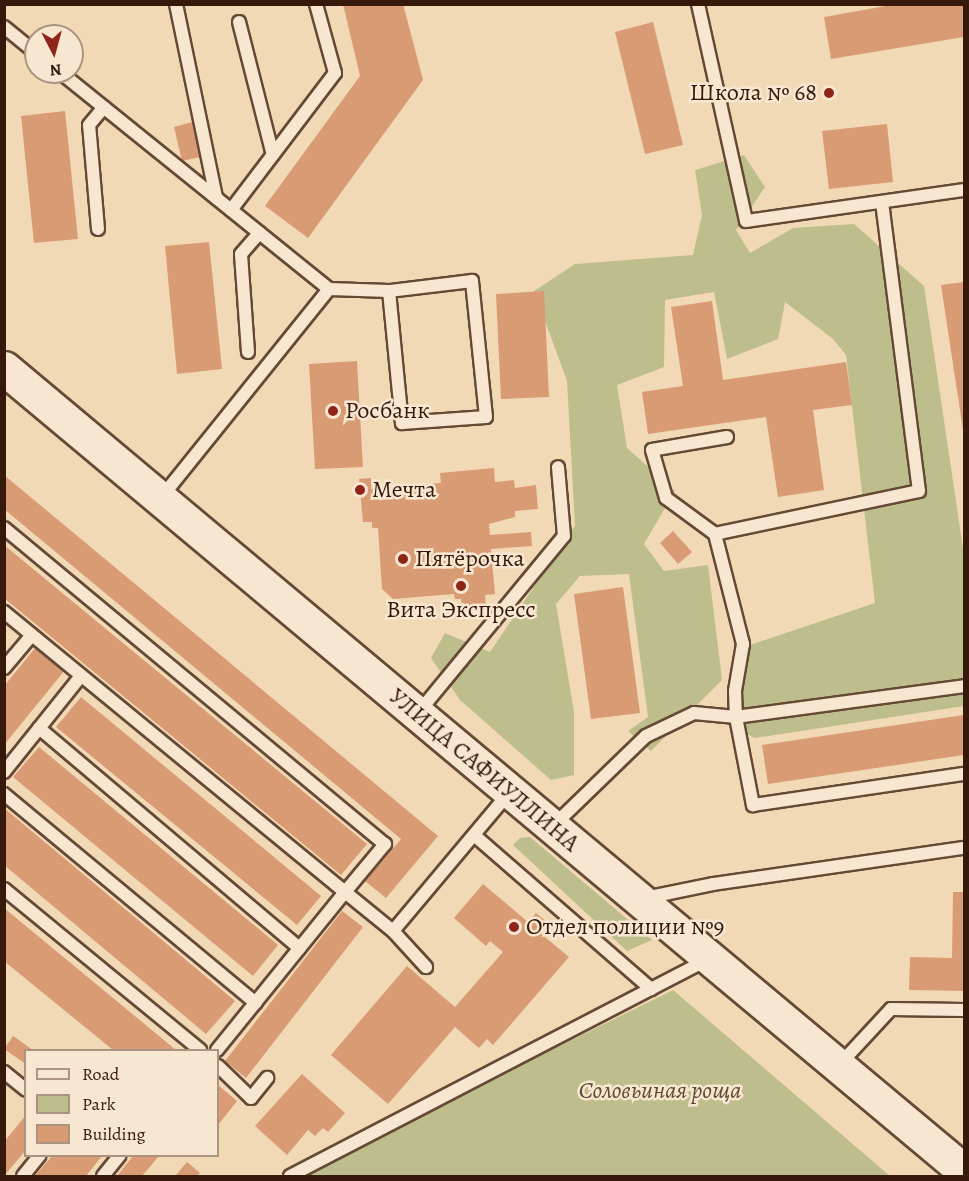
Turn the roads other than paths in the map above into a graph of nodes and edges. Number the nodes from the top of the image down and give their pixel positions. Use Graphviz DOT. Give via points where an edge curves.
graph roads {
  1 [pos="176,4"];
  2 [pos="316,4"];
  3 [pos="698,4"];
  4 [pos="239,22"];
  5 [pos="4,27"];
  6 [pos="24,43"];
  7 [pos="75,84"];
  8 [pos="104,107"];
  9 [pos="273,155"];
  10 [pos="964,190"];
  11 [pos="216,198"];
  12 [pos="882,202"];
  13 [pos="231,210"];
  14 [pos="98,229"];
  15 [pos="259,232"];
  16 [pos="329,289"];
  17 [pos="389,291"];
  18 [pos="248,352"];
  19 [pos="4,368"];
  20 [pos="727,437"];
  21 [pos="558,467"];
  22 [pos="160,499"];
  23 [pos="4,528"];
  24 [pos="715,534"];
  25 [pos="4,612"];
  26 [pos="32,635"];
  27 [pos="4,668"];
  28 [pos="81,676"];
  29 [pos="964,686"];
  30 [pos="417,714"];
  31 [pos="736,717"];
  32 [pos="39,728"];
  33 [pos="4,772"];
  34 [pos="964,774"];
  35 [pos="510,792"];
  36 [pos="4,794"];
  37 [pos="552,827"];
  38 [pos="474,835"];
  39 [pos="964,848"];
  40 [pos="4,889"];
  41 [pos="345,892"];
  42 [pos="638,899"];
  43 [pos="393,931"];
  44 [pos="300,948"];
  45 [pos="712,957"];
  46 [pos="426,967"];
  47 [pos="651,989"];
  48 [pos="255,1003"];
  49 [pos="964,1010"];
  50 [pos="199,1049"];
  51 [pos="218,1049"];
  52 [pos="840,1065"];
  53 [pos="219,1067"];
  54 [pos="4,1072"];
  55 [pos="267,1078"];
  56 [pos="24,1088"];
  57 [pos="37,1157"];
  58 [pos="117,1157"];
  59 [pos="964,1171"];
  60 [pos="23,1176"];
  61 [pos="103,1176"];
  62 [pos="290,1176"];
  1 -- 11 [label="lane"];
  2 -- 9 [label="lane" via="335,73"];
  3 -- 12 [label="lane" via="746,221"];
  4 -- 9 [label="lane"];
  5 -- 6 [label="lane"];
  7 -- 8 [label="lane"];
  8 -- 11 [label="lane"];
  8 -- 14 [label="lane" via="89,125"];
  9 -- 13 [label="lane"];
  10 -- 12 [label="lane"];
  11 -- 13 [label="lane"];
  12 -- 24 [label="lane" via="920,491"];
  13 -- 15 [label="lane"];
  15 -- 16 [label="lane"];
  15 -- 18 [label="lane" via="241,254"];
  16 -- 17 [label="lane"];
  16 -- 22 [label="lane"];
  17 -- 17 [label="lane" via="402,423 486,417 472,281"];
  19 -- 22 [label="street, УЛИЦА САФИУЛЛИНА"];
  20 -- 24 [label="lane" via="652,450 666,498"];
  21 -- 30 [label="lane" via="564,536"];
  22 -- 30 [label="street, УЛИЦА САФИУЛЛИНА"];
  23 -- 41 [label="lane" via="385,844"];
  24 -- 31 [label="lane" via="743,644 735,691"];
  25 -- 26 [label="lane"];
  26 -- 27 [label="lane"];
  26 -- 28 [label="lane"];
  28 -- 32 [label="lane"];
  28 -- 41 [label="lane"];
  29 -- 31 [label="lane"];
  30 -- 35 [label="street, УЛИЦА САФИУЛЛИНА"];
  31 -- 34 [label="lane" via="753,805"];
  31 -- 37 [label="lane" via="694,713 646,736"];
  32 -- 33 [label="lane"];
  32 -- 44 [label="lane"];
  35 -- 37 [label="street, УЛИЦА САФИУЛЛИНА"];
  35 -- 38 [label="lane"];
  36 -- 48 [label="lane"];
  37 -- 42 [label="street, УЛИЦА САФИУЛЛИНА"];
  38 -- 43 [label="lane"];
  38 -- 47 [label="lane"];
  39 -- 42 [label="lane" via="713,884"];
  40 -- 50 [label="lane"];
  41 -- 43 [label="lane"];
  41 -- 44 [label="lane"];
  42 -- 45 [label="street, УЛИЦА САФИУЛЛИНА"];
  43 -- 46 [label="lane"];
  44 -- 48 [label="lane"];
  45 -- 47 [label="lane"];
  45 -- 52 [label="street, УЛИЦА САФИУЛЛИНА"];
  47 -- 62 [label="lane"];
  48 -- 51 [label="lane"];
  49 -- 52 [label="lane" via="891,1009"];
  52 -- 59 [label="street, УЛИЦА САФИУЛЛИНА"];
  53 -- 55 [label="lane" via="251,1098"];
  54 -- 56 [label="lane"];
  57 -- 60 [label="lane"];
  58 -- 61 [label="lane"];
}
